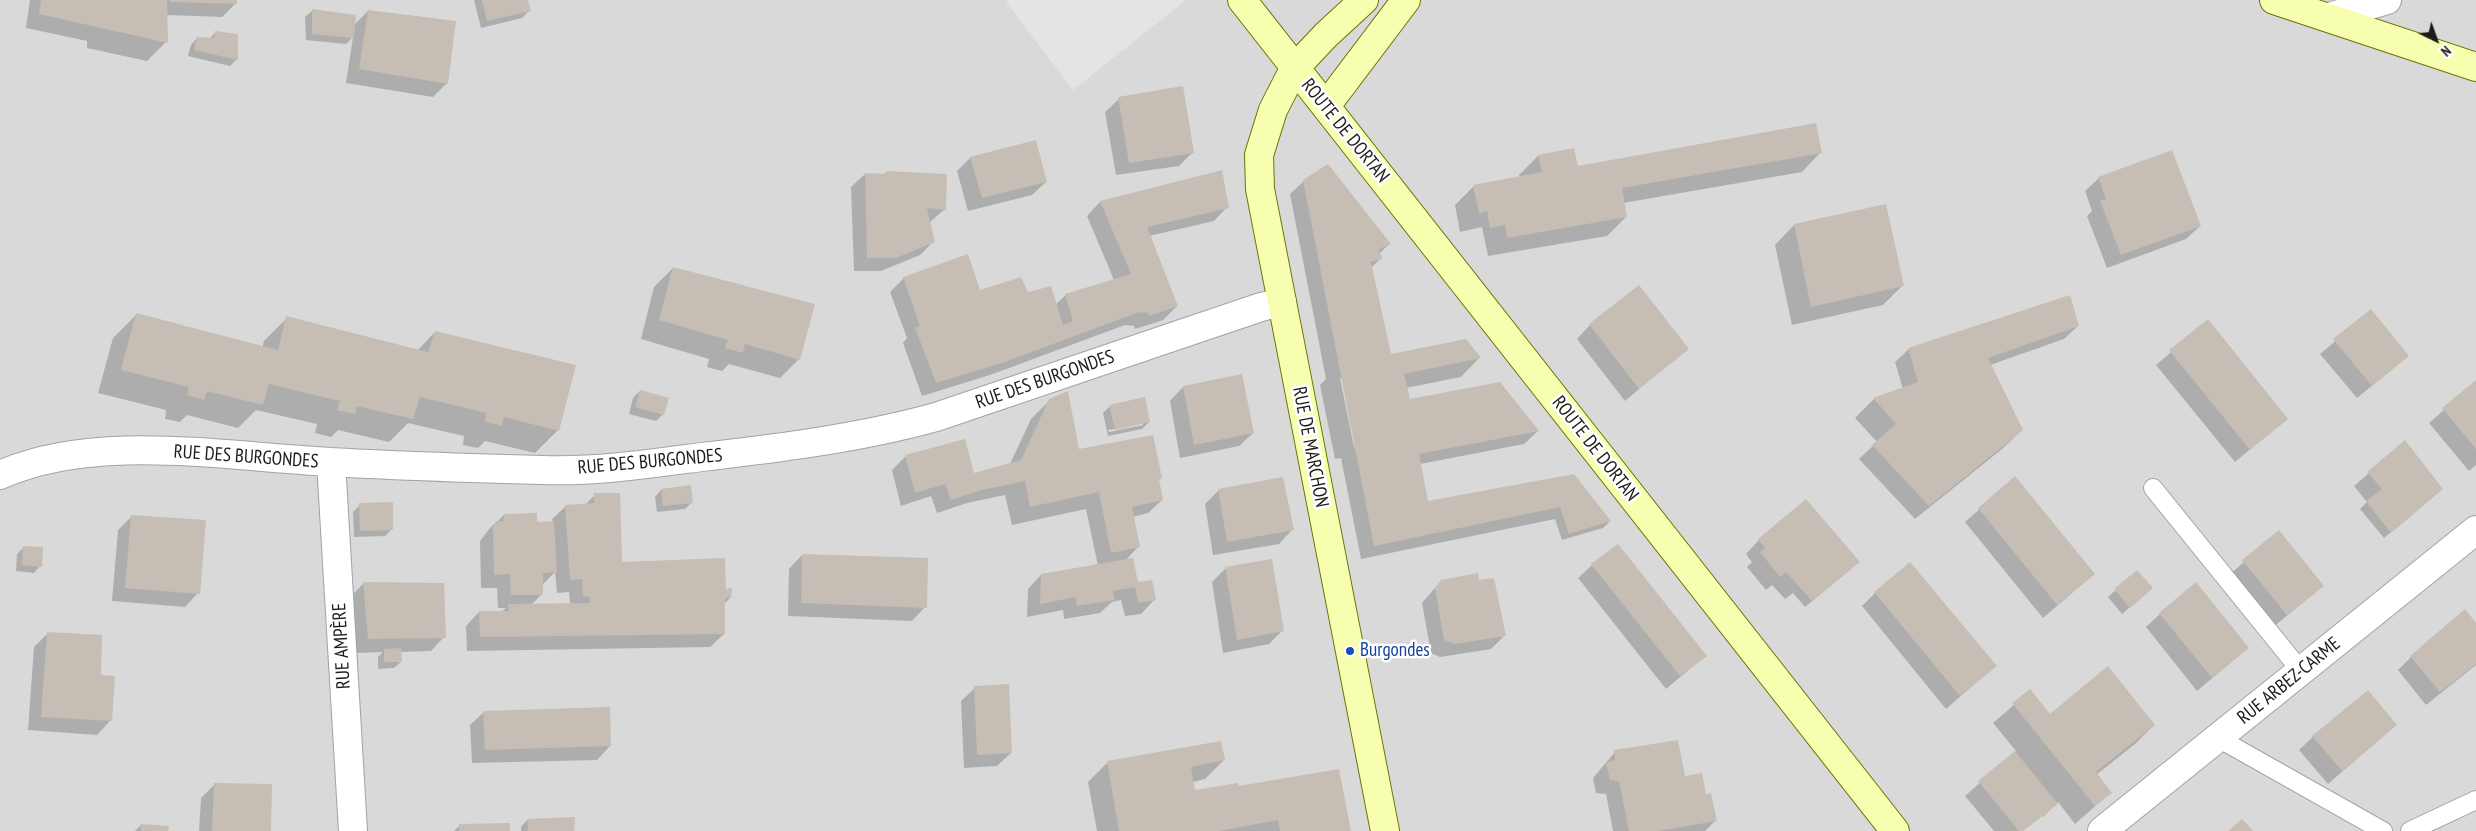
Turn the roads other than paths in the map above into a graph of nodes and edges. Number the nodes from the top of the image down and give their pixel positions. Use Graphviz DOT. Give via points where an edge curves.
graph roads {
  1 [pos="1242,0"];
  2 [pos="1364,0"];
  3 [pos="1406,0"];
  4 [pos="2274,0"];
  5 [pos="2387,0"];
  6 [pos="2329,17"];
  7 [pos="2476,67"];
  8 [pos="1294,69"];
  9 [pos="1326,106"];
  10 [pos="1282,302"];
  11 [pos="331,462"];
  12 [pos="0,475"];
  13 [pos="2153,488"];
  14 [pos="2476,530"];
  15 [pos="2300,671"];
  16 [pos="2218,738"];
  17 [pos="2476,800"];
  18 [pos="353,831"];
  19 [pos="1385,831"];
  20 [pos="1895,831"];
  21 [pos="2102,831"];
  22 [pos="2383,831"];
  23 [pos="2410,831"];
  1 -- 8 [label="main road, ROUTE DE DORTAN"];
  2 -- 8 [label="main road, RUE DE MARCHON"];
  3 -- 9 [label="main road"];
  4 -- 6 [label="main road"];
  5 -- 6 [label="street"];
  6 -- 7 [label="main road"];
  8 -- 9 [label="main road, ROUTE DE DORTAN"];
  8 -- 10 [label="main road, RUE DE MARCHON" via="1273,110 1259,155 1260,189"];
  9 -- 20 [label="main road, ROUTE DE DORTAN"];
  10 -- 11 [label="street, RUE DES BURGONDES" via="936,417 783,448 637,465 545,470"];
  10 -- 19 [label="main road, RUE DE MARCHON"];
  11 -- 12 [label="street, RUE DES BURGONDES" via="164,451 102,452 46,460"];
  11 -- 18 [label="street, RUE AMPÈRE"];
  13 -- 15 [label="lane"];
  14 -- 15 [label="street, RUE ARBEZ-CARME"];
  15 -- 16 [label="street, RUE ARBEZ-CARME"];
  16 -- 21 [label="street, RUE ARBEZ-CARME"];
  16 -- 22 [label="lane"];
  17 -- 23 [label="lane"];
}
